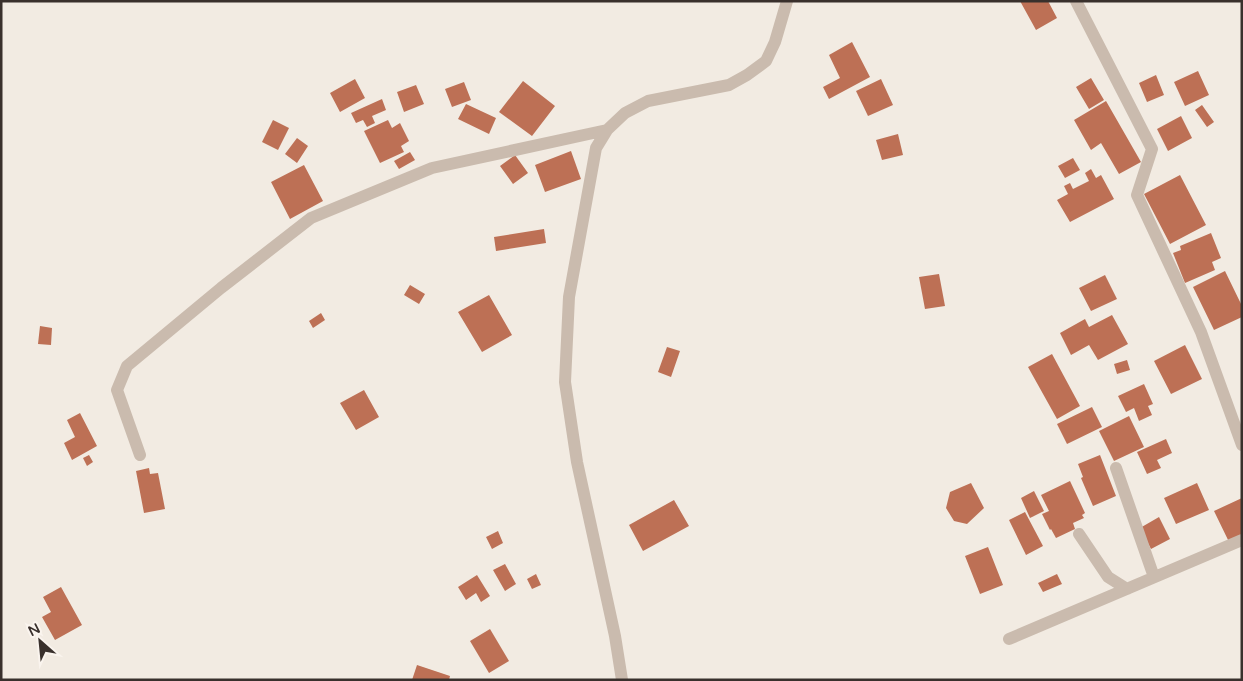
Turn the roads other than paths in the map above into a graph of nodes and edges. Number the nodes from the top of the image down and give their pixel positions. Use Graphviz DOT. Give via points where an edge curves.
graph roads {
  1 [pos="787,1"];
  2 [pos="1076,1"];
  3 [pos="607,130"];
  4 [pos="1242,445"];
  5 [pos="140,454"];
  6 [pos="1116,468"];
  7 [pos="1079,534"];
  8 [pos="1242,540"];
  9 [pos="1154,577"];
  10 [pos="1128,589"];
  11 [pos="1008,639"];
  12 [pos="622,680"];
  1 -- 3 [label="street" via="776,42 766,61 747,75 729,84 648,101 625,113"];
  2 -- 4 [label="street" via="1152,149 1137,196 1201,332"];
  3 -- 5 [label="street" via="432,168 311,218 127,366 117,390"];
  3 -- 12 [label="street" via="596,148 569,297 565,382 577,462"];
  6 -- 9 [label="street"];
  7 -- 10 [label="street" via="1108,577"];
  8 -- 9 [label="street"];
  9 -- 10 [label="street"];
  10 -- 11 [label="street"];
}
